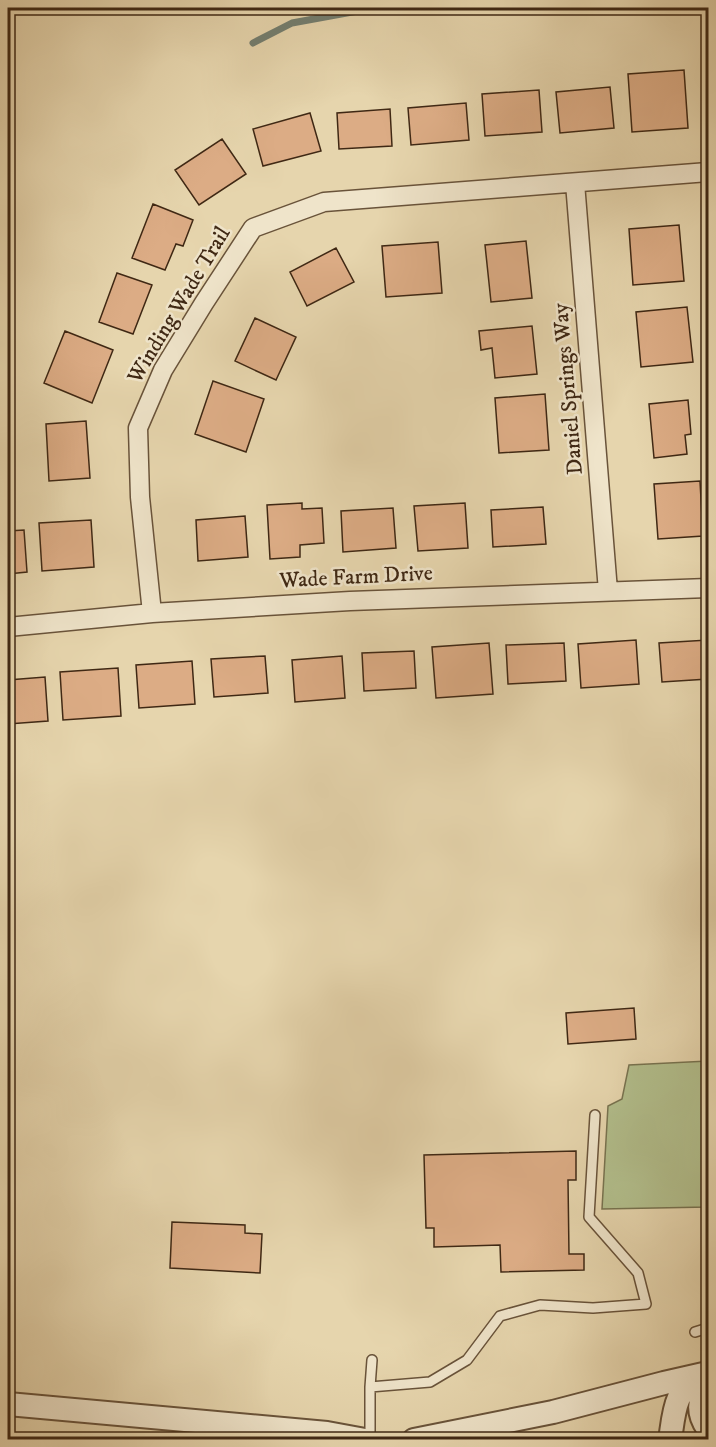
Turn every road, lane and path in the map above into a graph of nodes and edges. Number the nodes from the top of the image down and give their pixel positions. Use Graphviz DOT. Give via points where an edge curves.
graph roads {
  1 [pos="708,172"];
  2 [pos="575,183"];
  3 [pos="708,588"];
  4 [pos="608,591"];
  5 [pos="152,613"];
  6 [pos="8,627"];
  7 [pos="594,1115"];
  8 [pos="708,1328"];
  9 [pos="695,1332"];
  10 [pos="372,1360"];
  11 [pos="708,1374"];
  12 [pos="708,1385"];
  13 [pos="370,1387"];
  14 [pos="8,1404"];
  15 [pos="708,1429"];
  16 [pos="364,1440"];
  17 [pos="370,1440"];
  18 [pos="414,1440"];
  19 [pos="670,1440"];
  1 -- 2 [label="street, Winding Wade Trail"];
  2 -- 4 [label="street, Daniel Springs Way"];
  2 -- 5 [label="street, Winding Wade Trail" via="324,202 253,228 163,370 138,428 140,496"];
  3 -- 4 [label="street, Wade Farm Drive"];
  4 -- 5 [label="street, Wade Farm Drive"];
  5 -- 6 [label="street, Wade Farm Drive"];
  7 -- 13 [label="lane" via="589,1217 638,1273 646,1304 593,1308 540,1305 500,1316 467,1360 430,1382"];
  8 -- 9 [label="lane"];
  10 -- 13 [label="lane"];
  11 -- 18 [label="street" via="553,1412"];
  11 -- 19 [label="street" via="685,1386 676,1402"];
  12 -- 15 [label="street" via="700,1404 700,1418"];
  13 -- 17 [label="lane"];
  14 -- 16 [label="street" via="327,1433"];
}
